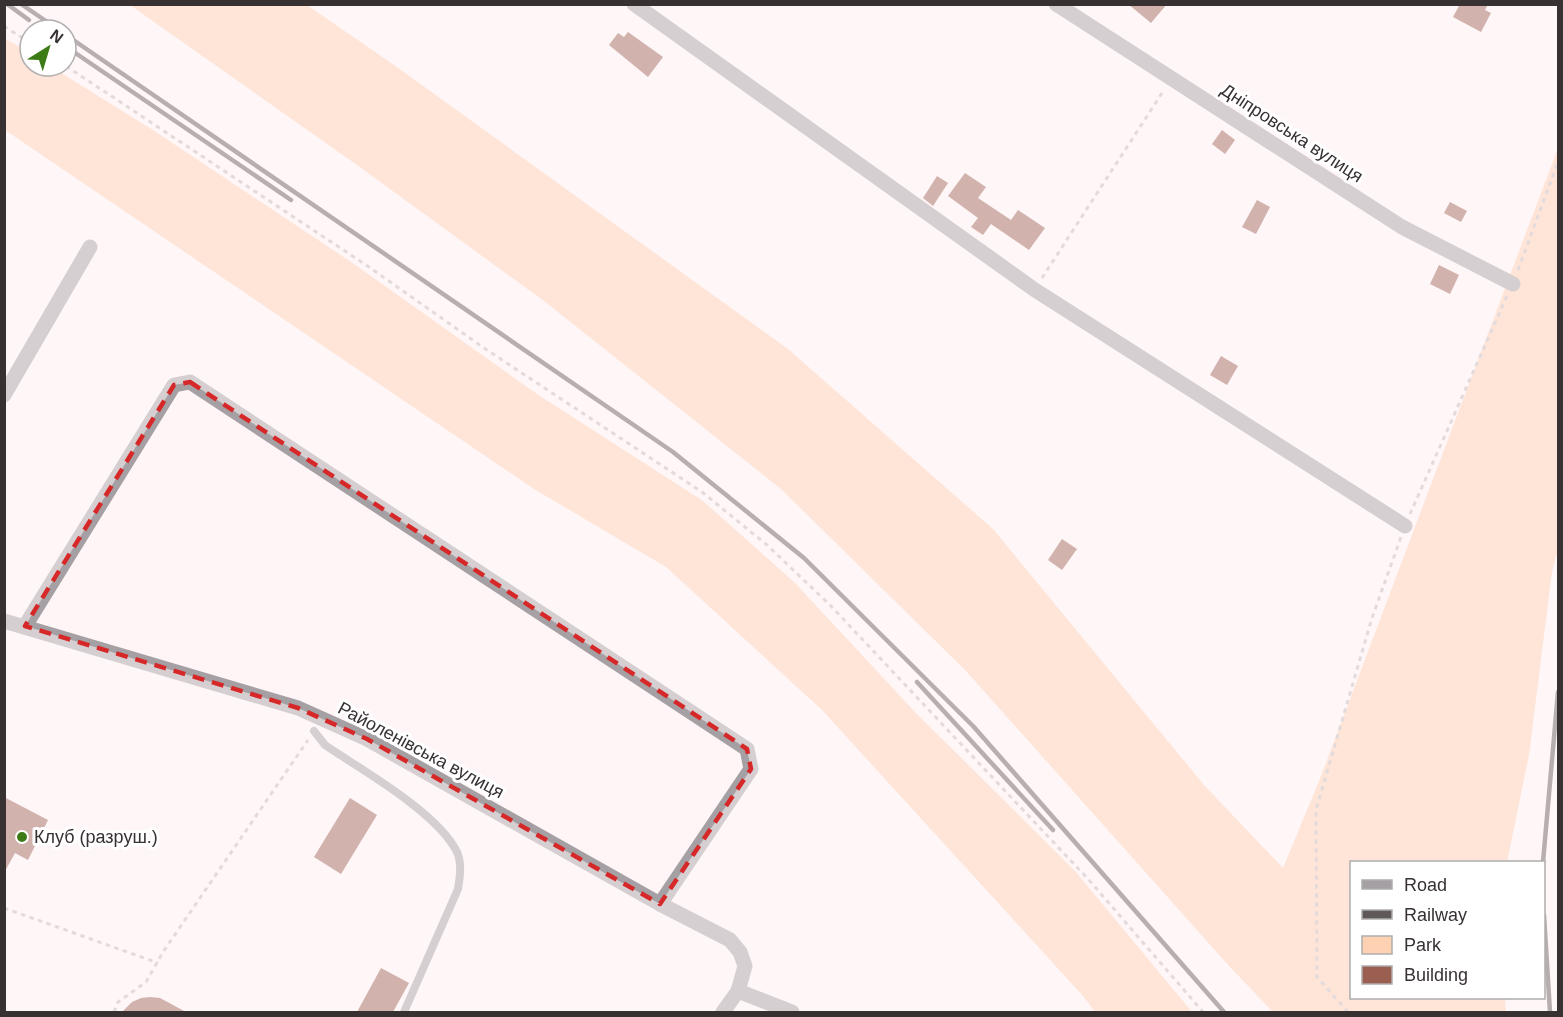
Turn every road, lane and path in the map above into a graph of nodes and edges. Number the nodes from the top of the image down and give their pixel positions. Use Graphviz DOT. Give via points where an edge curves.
graph roads {
  1 [pos="634,4"];
  2 [pos="1056,4"];
  3 [pos="4,26"];
  4 [pos="18,35"];
  5 [pos="78,74"];
  6 [pos="1171,78"];
  7 [pos="1558,162"];
  8 [pos="90,247"];
  9 [pos="1513,284"];
  10 [pos="1035,290"];
  11 [pos="4,395"];
  12 [pos="1404,526"];
  13 [pos="4,621"];
  14 [pos="25,626"];
  15 [pos="319,725"];
  16 [pos="660,904"];
  17 [pos="4,908"];
  18 [pos="158,963"];
  19 [pos="738,991"];
  20 [pos="114,1012"];
  21 [pos="404,1012"];
  22 [pos="723,1012"];
  23 [pos="792,1012"];
  24 [pos="1203,1012"];
  25 [pos="1348,1012"];
  1 -- 10 [label="street"];
  2 -- 6 [label="street, Дніпровська вулиця"];
  3 -- 4 [label="path"];
  5 -- 24 [label="path" via="702,492 767,545 830,605 1089,880"];
  6 -- 9 [label="street, Дніпровська вулиця" via="1402,227"];
  6 -- 10 [label="path"];
  7 -- 9 [label="path"];
  8 -- 11 [label="street"];
  9 -- 12 [label="path"];
  10 -- 12 [label="street"];
  12 -- 25 [label="path" via="1372,618 1316,810 1317,976"];
  13 -- 14 [label="street, Райоленівська вулиця"];
  14 -- 15 [label="street, Райоленівська вулиця" via="298,708"];
  14 -- 16 [label="street" via="174,385 190,382 747,749 751,769"];
  15 -- 16 [label="street, Райоленівська вулиця" via="367,739"];
  15 -- 18 [label="path"];
  15 -- 21 [label="lane" via="325,745 420,810 444,832 458,854 458,889"];
  16 -- 19 [label="street, Райоленівська вулиця" via="730,940 745,966"];
  17 -- 18 [label="path"];
  18 -- 20 [label="path" via="146,982 118,1002"];
  19 -- 22 [label="street"];
  19 -- 23 [label="street"];
}
